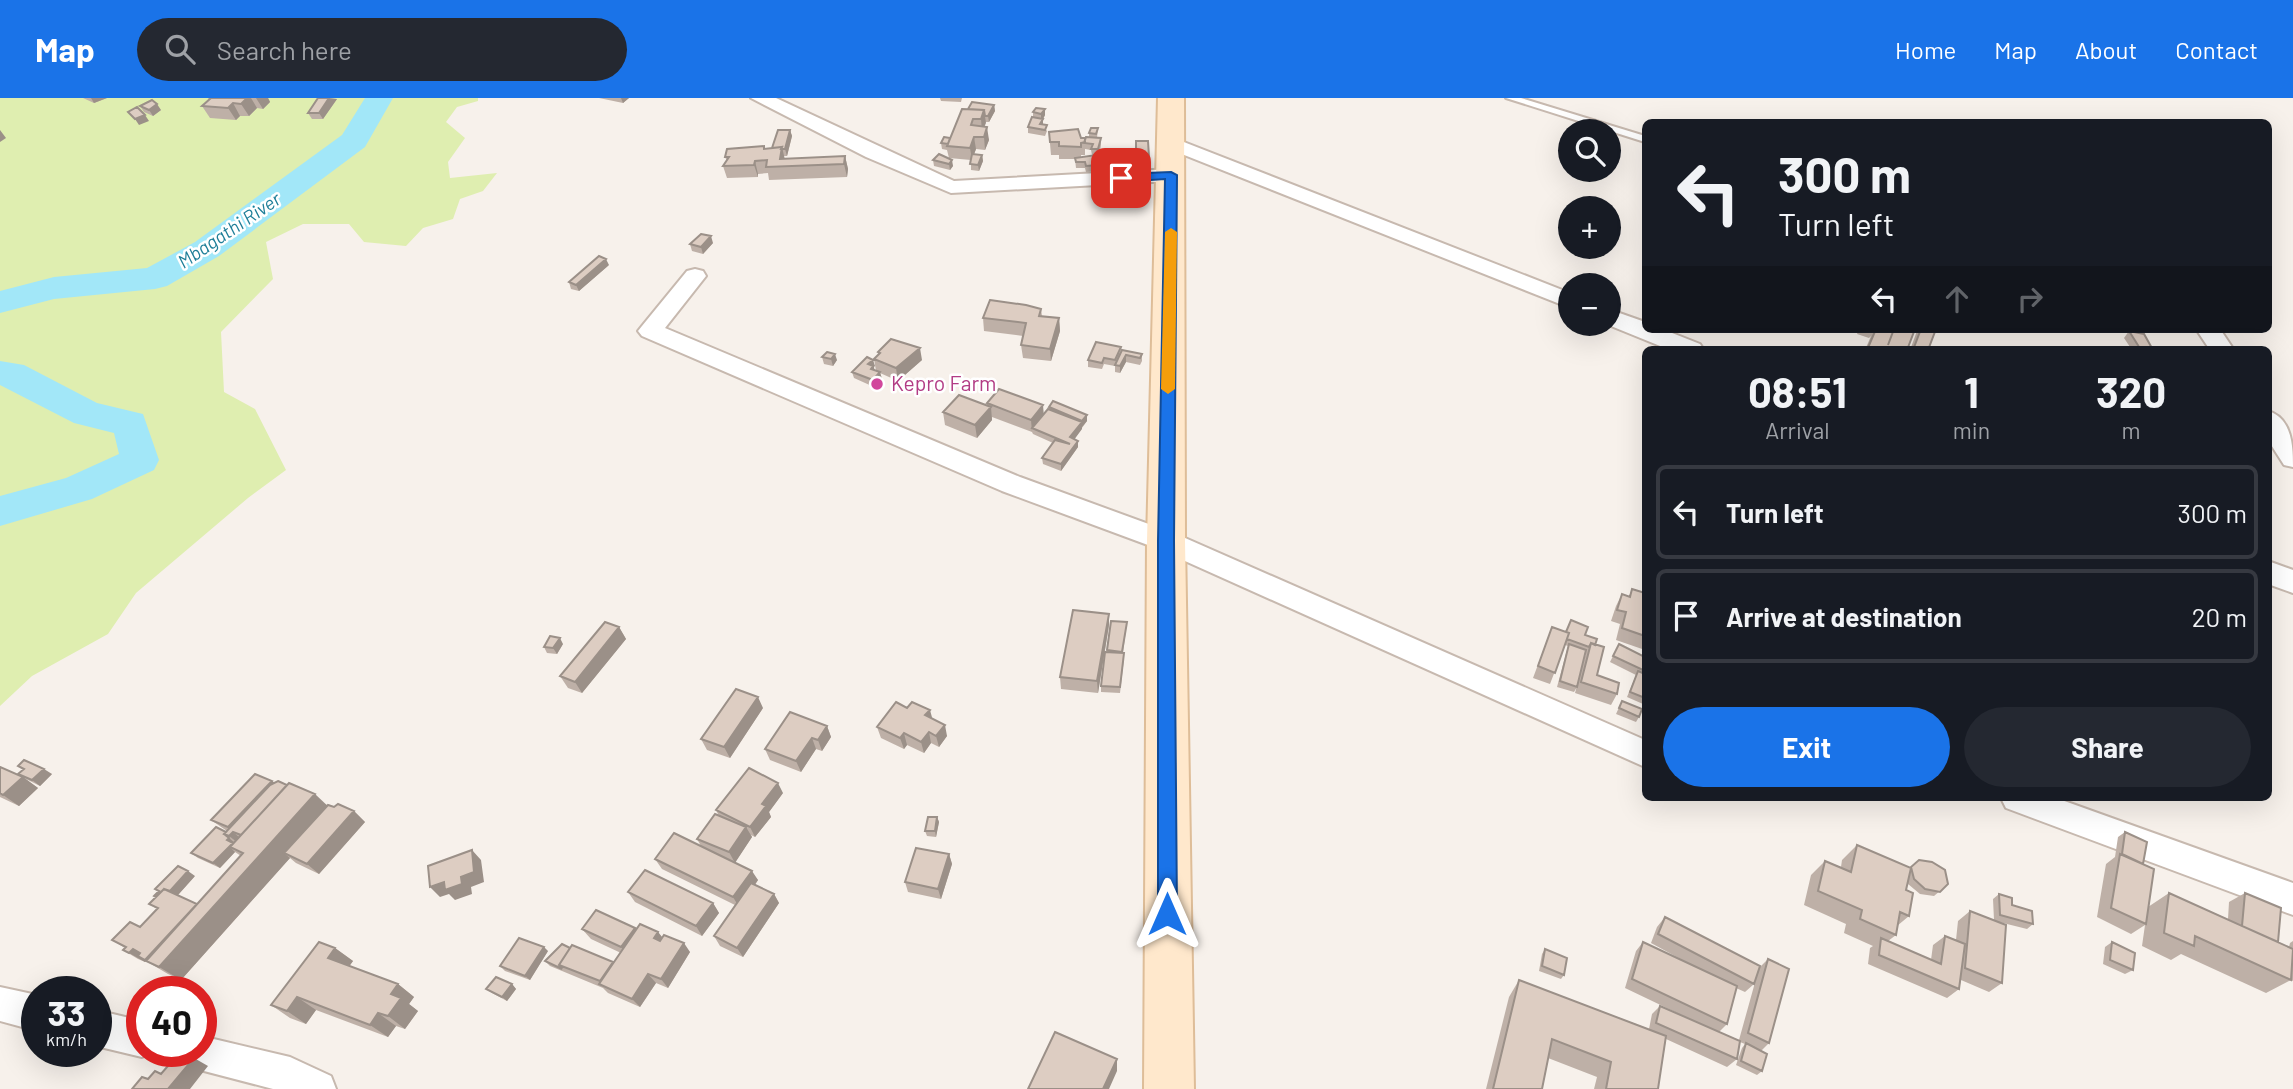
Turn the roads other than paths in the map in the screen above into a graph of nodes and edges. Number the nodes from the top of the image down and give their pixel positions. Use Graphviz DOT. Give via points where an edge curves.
graph roads {
  1 [pos="761,98"];
  2 [pos="1171,98"];
  3 [pos="1511,98"];
  4 [pos="1642,138"];
  5 [pos="1171,159"];
  6 [pos="695,276"];
  7 [pos="1558,297"];
  8 [pos="1621,321"];
  9 [pos="1642,330"];
  10 [pos="1650,333"];
  11 [pos="1682,346"];
  12 [pos="2272,426"];
  13 [pos="2293,458"];
  14 [pos="1166,541"];
  15 [pos="2272,574"];
  16 [pos="2293,582"];
  17 [pos="1642,753"];
  18 [pos="2025,801"];
  19 [pos="2293,899"];
  20 [pos="0,1004"];
  21 [pos="21,1009"];
  22 [pos="217,1058"];
  23 [pos="318,1089"];
  24 [pos="1169,1089"];
  1 -- 5 [label="street" via="951,187"];
  2 -- 5 [label="street"];
  3 -- 4 [label="lane"];
  5 -- 7 [label="street"];
  5 -- 14 [label="street"];
  6 -- 14 [label="street" via="650,331 1010,484"];
  8 -- 9 [label="street"];
  10 -- 11 [label="street"];
  12 -- 13 [label="street"];
  14 -- 17 [label="street"];
  14 -- 24 [label="street"];
  15 -- 16 [label="street"];
  18 -- 19 [label="street"];
  20 -- 21 [label="street"];
  22 -- 23 [label="street" via="290,1075"];
}
